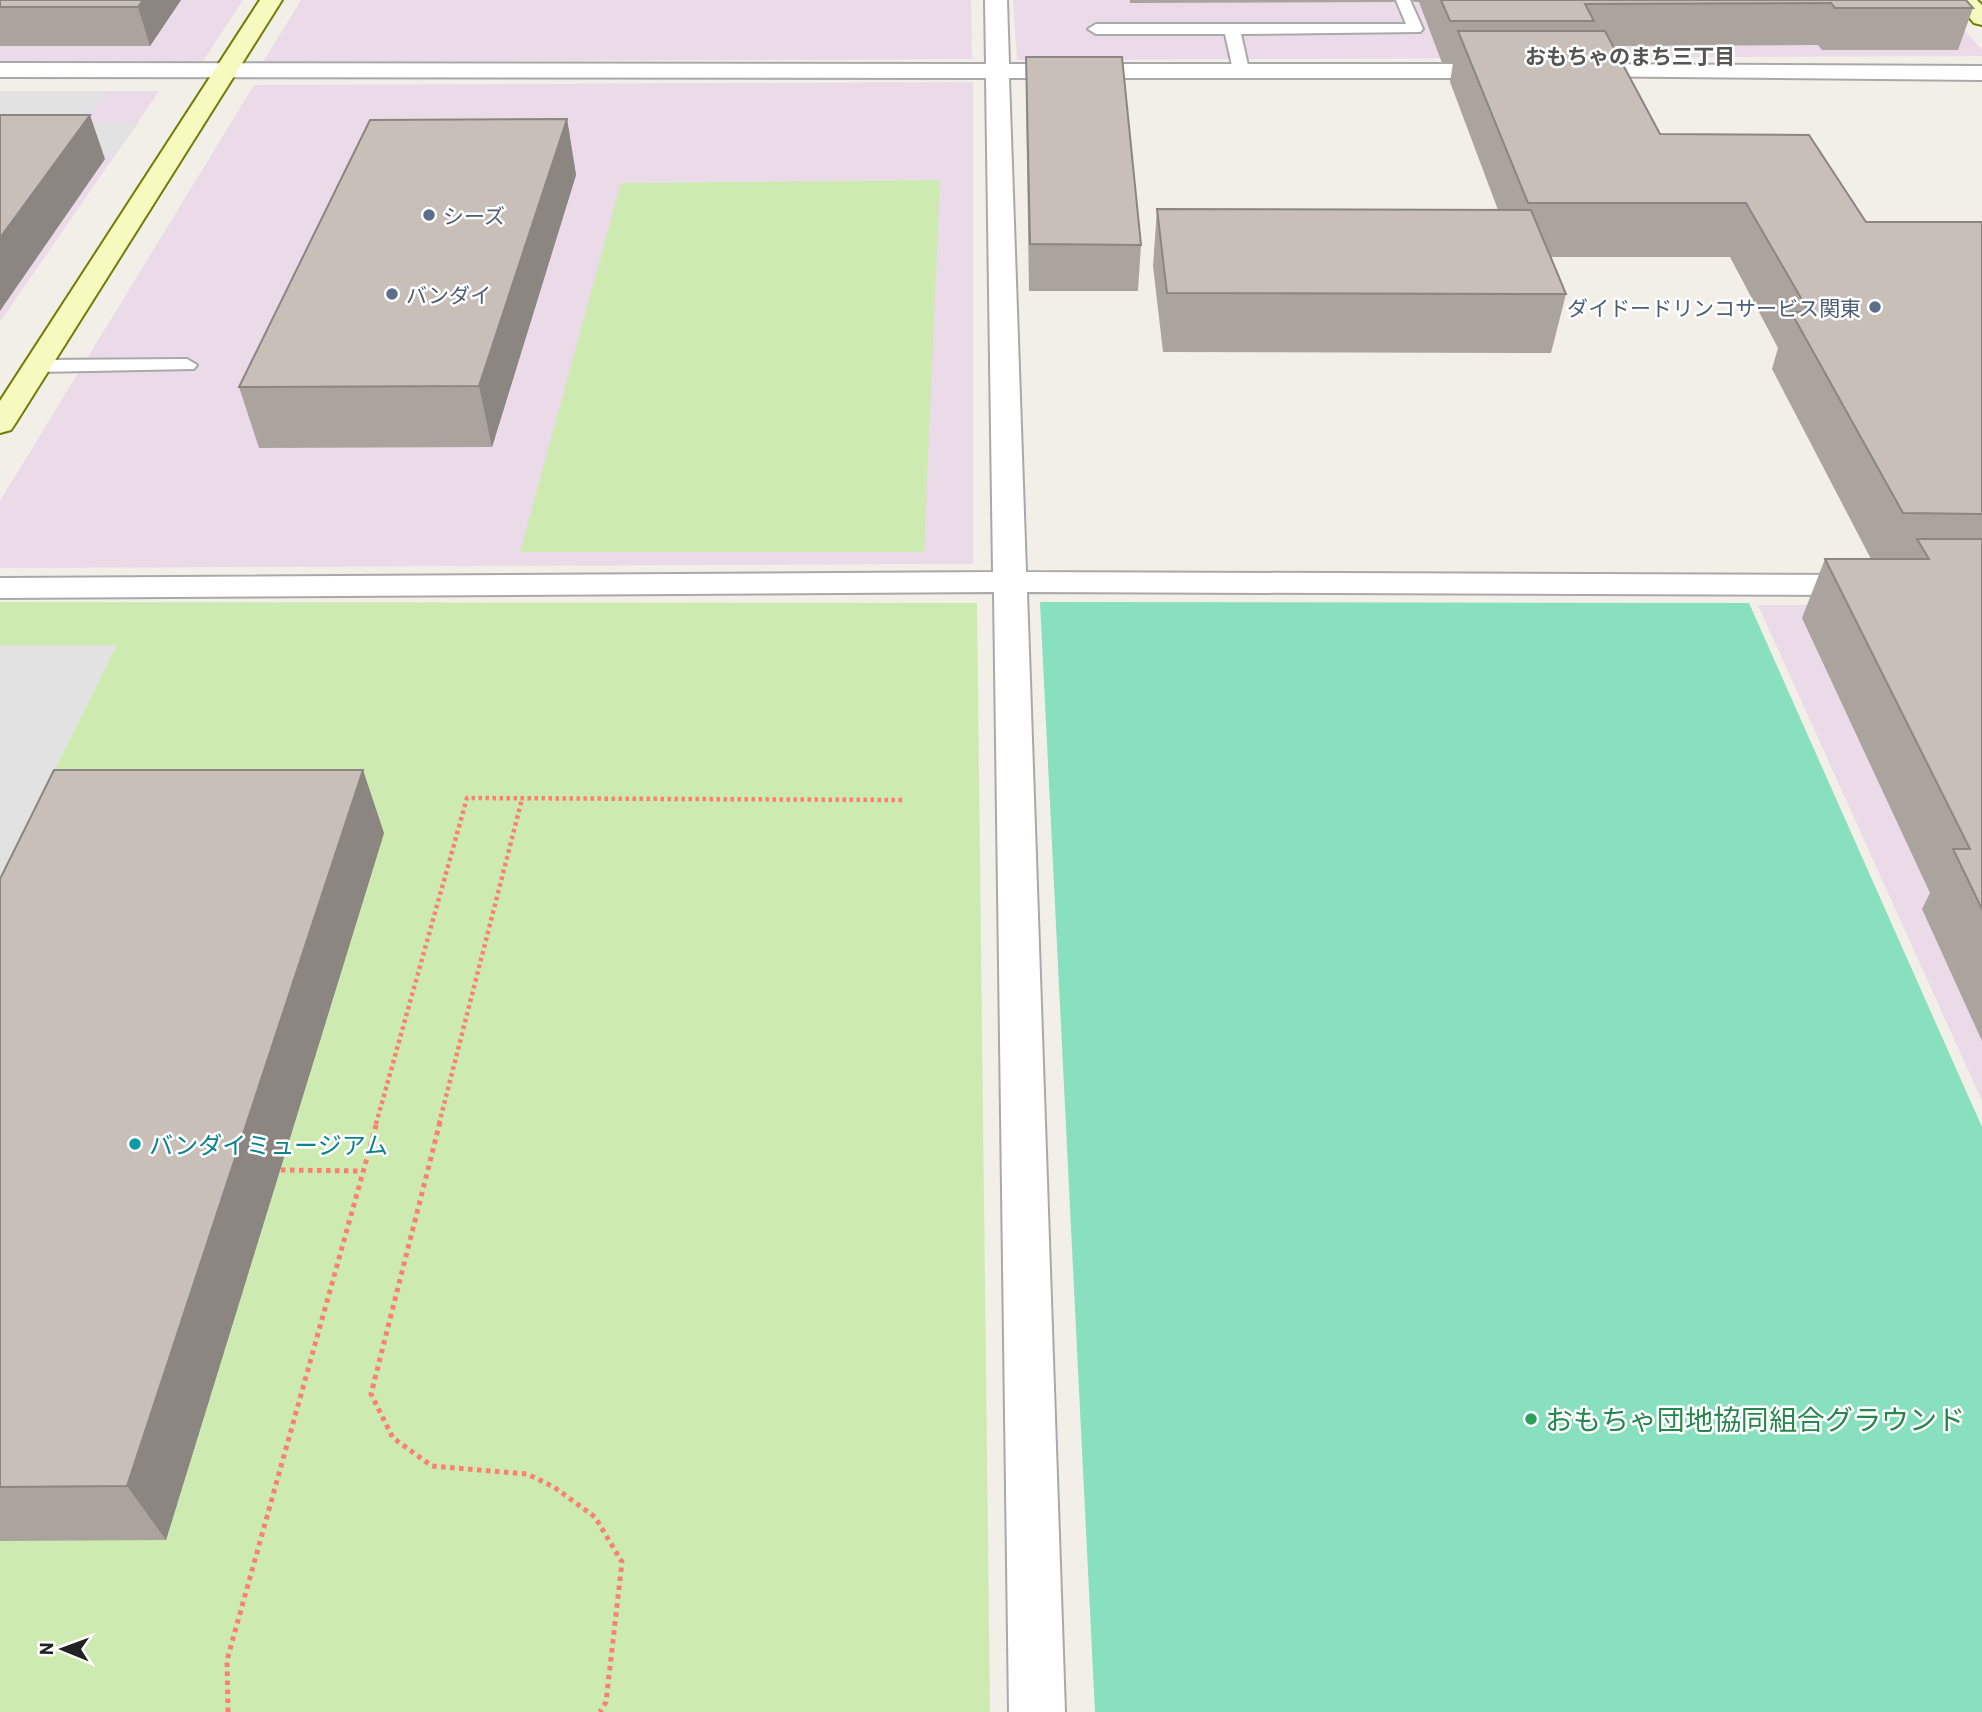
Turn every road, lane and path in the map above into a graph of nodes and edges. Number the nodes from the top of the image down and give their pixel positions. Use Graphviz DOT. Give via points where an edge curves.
graph roads {
  1 [pos="271,0"];
  2 [pos="996,0"];
  3 [pos="1404,0"];
  4 [pos="1965,0"];
  5 [pos="1982,19"];
  6 [pos="1096,29"];
  7 [pos="1233,29"];
  8 [pos="228,68"];
  9 [pos="0,70"];
  10 [pos="999,70"];
  11 [pos="1241,70"];
  12 [pos="1521,71"];
  13 [pos="1549,71"];
  14 [pos="1982,72"];
  15 [pos="187,365"];
  16 [pos="38,366"];
  17 [pos="0,424"];
  18 [pos="1008,582"];
  19 [pos="1899,585"];
  20 [pos="0,588"];
  21 [pos="522,799"];
  22 [pos="904,800"];
  23 [pos="281,1170"];
  24 [pos="362,1171"];
  25 [pos="228,1712"];
  26 [pos="600,1712"];
  27 [pos="1037,1712"];
  1 -- 8 [label="street"];
  2 -- 10 [label="street"];
  3 -- 7 [label="lane" via="1415,29"];
  4 -- 5 [label="street"];
  6 -- 7 [label="lane"];
  7 -- 11 [label="lane"];
  8 -- 9 [label="street"];
  8 -- 10 [label="street"];
  8 -- 16 [label="street"];
  10 -- 11 [label="street"];
  10 -- 18 [label="street"];
  11 -- 12 [label="street"];
  13 -- 14 [label="street"];
  15 -- 16 [label="lane"];
  16 -- 17 [label="street"];
  18 -- 19 [label="street"];
  18 -- 20 [label="street"];
  18 -- 27 [label="street"];
  21 -- 22 [label="path"];
  21 -- 24 [label="path" via="467,798"];
  21 -- 26 [label="path" via="371,1394 393,1438 432,1466 527,1474 595,1517 622,1562 606,1702"];
  23 -- 24 [label="path"];
  24 -- 25 [label="path" via="227,1660"];
}
